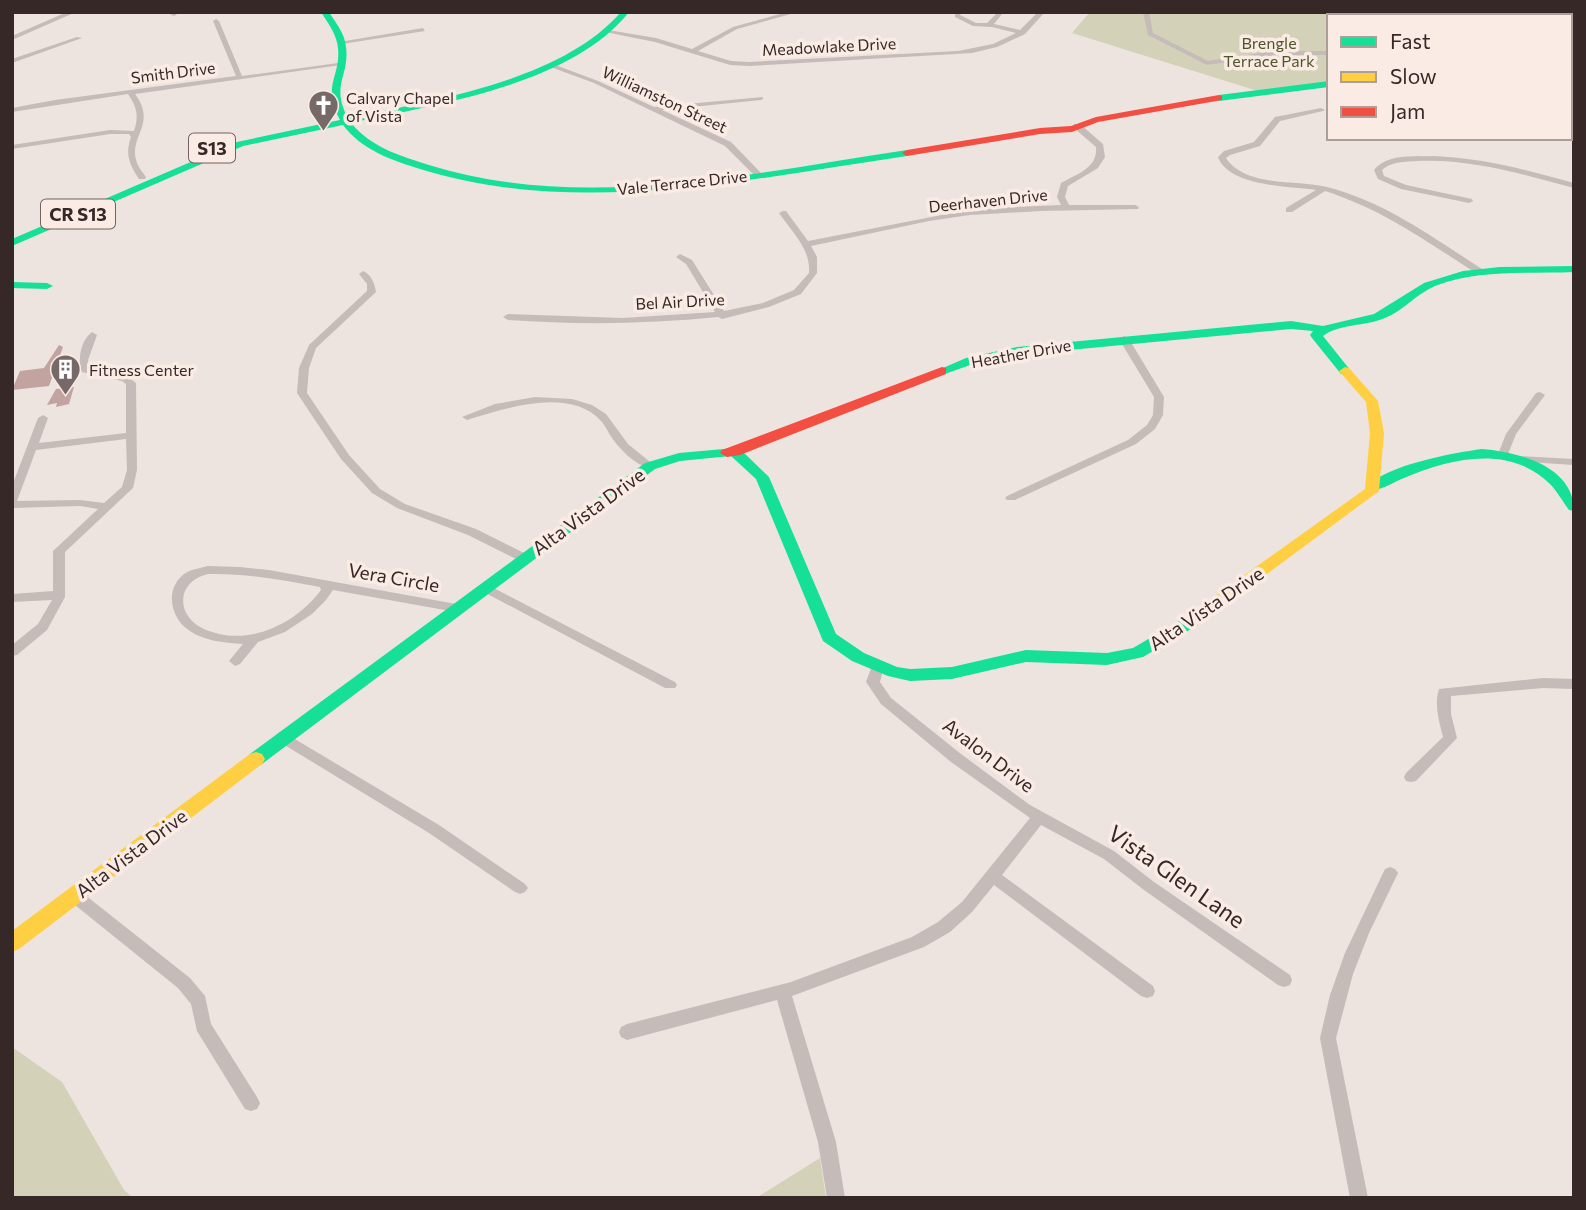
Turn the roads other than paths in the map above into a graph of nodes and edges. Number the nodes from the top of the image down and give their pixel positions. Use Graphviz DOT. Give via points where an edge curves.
graph roads {
  1 [pos="73,12"];
  2 [pos="325,12"];
  3 [pos="625,12"];
  4 [pos="795,12"];
  5 [pos="958,12"];
  6 [pos="997,12"];
  7 [pos="1042,12"];
  8 [pos="1146,12"];
  9 [pos="216,21"];
  10 [pos="992,25"];
  11 [pos="424,30"];
  12 [pos="608,32"];
  13 [pos="1023,33"];
  14 [pos="12,38"];
  15 [pos="79,38"];
  16 [pos="342,41"];
  17 [pos="694,51"];
  18 [pos="1327,53"];
  19 [pos="12,61"];
  20 [pos="338,65"];
  21 [pos="550,65"];
  22 [pos="240,78"];
  23 [pos="1327,84"];
  24 [pos="130,92"];
  25 [pos="761,98"];
  26 [pos="653,109"];
  27 [pos="12,110"];
  28 [pos="1321,110"];
  29 [pos="342,118"];
  30 [pos="1073,128"];
  31 [pos="134,135"];
  32 [pos="12,147"];
  33 [pos="174,162"];
  34 [pos="758,174"];
  35 [pos="142,177"];
  36 [pos="1574,186"];
  37 [pos="1323,189"];
  38 [pos="124,194"];
  39 [pos="1469,201"];
  40 [pos="1066,207"];
  41 [pos="1135,207"];
  42 [pos="1289,210"];
  43 [pos="783,213"];
  44 [pos="12,235"];
  45 [pos="12,243"];
  46 [pos="805,244"];
  47 [pos="680,257"];
  48 [pos="1574,269"];
  49 [pos="1482,273"];
  50 [pos="363,274"];
  51 [pos="12,285"];
  52 [pos="47,286"];
  53 [pos="722,316"];
  54 [pos="508,317"];
  55 [pos="1322,329"];
  56 [pos="92,335"];
  57 [pos="1124,340"];
  58 [pos="1540,395"];
  59 [pos="43,418"];
  60 [pos="467,418"];
  61 [pos="132,435"];
  62 [pos="33,447"];
  63 [pos="735,452"];
  64 [pos="1510,457"];
  65 [pos="28,460"];
  66 [pos="12,461"];
  67 [pos="1574,462"];
  68 [pos="650,466"];
  69 [pos="1374,486"];
  70 [pos="1011,498"];
  71 [pos="13,500"];
  72 [pos="106,507"];
  73 [pos="1574,507"];
  74 [pos="524,558"];
  75 [pos="326,584"];
  76 [pos="484,587"];
  77 [pos="59,595"];
  78 [pos="12,598"];
  79 [pos="456,608"];
  80 [pos="256,639"];
  81 [pos="12,652"];
  82 [pos="235,661"];
  83 [pos="878,666"];
  84 [pos="1574,684"];
  85 [pos="670,685"];
  86 [pos="283,737"];
  87 [pos="1411,777"];
  88 [pos="1039,817"];
  89 [pos="1391,873"];
  90 [pos="992,876"];
  91 [pos="520,888"];
  92 [pos="75,896"];
  93 [pos="12,943"];
  94 [pos="1284,979"];
  95 [pos="782,991"];
  96 [pos="1147,991"];
  97 [pos="627,1032"];
  98 [pos="250,1103"];
  99 [pos="836,1198"];
  100 [pos="1359,1198"];
  1 -- 14 [label="street"];
  2 -- 16 [label="street"];
  3 -- 12 [label="street, CR S13"];
  4 -- 17 [label="street" via="735,28"];
  5 -- 10 [label="street" via="966,22"];
  6 -- 10 [label="street"];
  7 -- 13 [label="street, Meadowlake Drive"];
  8 -- 18 [label="street" via="1150,34 1207,63 1274,53"];
  9 -- 22 [label="street"];
  10 -- 13 [label="street"];
  11 -- 16 [label="street"];
  12 -- 17 [label="street, Meadowlake Drive"];
  12 -- 21 [label="street, CR S13"];
  13 -- 17 [label="street, Meadowlake Drive" via="1011,41 958,53 755,64 730,63"];
  15 -- 19 [label="street"];
  16 -- 20 [label="street"];
  20 -- 22 [label="street, Smith Drive"];
  20 -- 29 [label="street" via="335,84"];
  21 -- 26 [label="street, Williamston Street"];
  21 -- 29 [label="street, CR S13"];
  22 -- 24 [label="street, Smith Drive"];
  23 -- 30 [label="street, Vale Terrace Drive" via="1191,102"];
  24 -- 27 [label="street, Smith Drive"];
  24 -- 31 [label="street" via="139,102 142,120"];
  25 -- 26 [label="street"];
  26 -- 34 [label="street, Williamston Street" via="728,144"];
  28 -- 37 [label="street" via="1278,119 1257,144 1222,158 1245,177"];
  29 -- 33 [label="street, S13" via="285,126"];
  29 -- 34 [label="street, Vale Terrace Drive" via="356,135 398,160 494,184 611,190"];
  29 -- 38 [label="street, CR S13" via="240,144"];
  30 -- 34 [label="street, Vale Terrace Drive"];
  30 -- 40 [label="street" via="1100,146 1101,157 1095,166 1064,185 1061,197"];
  31 -- 32 [label="street" via="110,132"];
  31 -- 35 [label="street" via="129,160"];
  33 -- 35 [label="street, S13"];
  33 -- 38 [label="street" via="121,190"];
  35 -- 44 [label="street, S13"];
  36 -- 39 [label="street" via="1463,159 1396,160 1383,163 1378,170 1381,177 1404,187"];
  37 -- 42 [label="street"];
  37 -- 49 [label="street" via="1396,219"];
  38 -- 45 [label="street, CR S13"];
  40 -- 41 [label="street, Deerhaven Drive"];
  40 -- 46 [label="street, Deerhaven Drive" via="948,216"];
  43 -- 46 [label="street, Bel Air Drive"];
  46 -- 53 [label="street, Bel Air Drive" via="814,258 814,272 799,292 765,307"];
  47 -- 53 [label="street" via="689,262"];
  48 -- 49 [label="street"];
  49 -- 55 [label="street" via="1433,283 1377,317 1333,323"];
  50 -- 74 [label="street" via="372,292 312,347 302,393 345,457 376,491"];
  51 -- 52 [label="street"];
  53 -- 54 [label="street, Bel Air Drive" via="555,321"];
  55 -- 57 [label="street, Heather Drive" via="1291,325"];
  55 -- 69 [label="street" via="1316,335 1322,345 1372,401 1377,433"];
  56 -- 61 [label="street" via="83,360 85,370 131,383"];
  57 -- 63 [label="street, Heather Drive" via="1017,351 970,361"];
  57 -- 70 [label="street" via="1159,397 1158,415 1151,427 1132,442"];
  58 -- 64 [label="street" via="1511,434"];
  59 -- 62 [label="street"];
  60 -- 68 [label="street" via="492,407 536,400 581,405 599,414 635,457"];
  61 -- 62 [label="street"];
  61 -- 72 [label="street" via="127,488"];
  62 -- 65 [label="street"];
  63 -- 68 [label="street, Alta Vista Drive" via="680,457"];
  63 -- 83 [label="street, Alta Vista Drive" via="762,477 829,637"];
  64 -- 67 [label="street"];
  64 -- 69 [label="street, Alta Vista Drive" via="1477,451 1445,455"];
  64 -- 73 [label="street" via="1554,480"];
  65 -- 66 [label="street"];
  65 -- 71 [label="street"];
  68 -- 74 [label="street, Alta Vista Drive"];
  69 -- 83 [label="street, Alta Vista Drive" via="1359,502 1188,624 1137,653 1107,659 1015,657 927,676"];
  71 -- 72 [label="street"];
  72 -- 77 [label="street" via="59,551"];
  74 -- 76 [label="street, Alta Vista Drive"];
  75 -- 79 [label="street, Vera Circle"];
  75 -- 80 [label="street, Vera Circle" via="327,590 312,607"];
  75 -- 80 [label="street, Vera Circle" via="253,569 204,570 184,582 176,609 191,628 208,635"];
  76 -- 79 [label="street, Alta Vista Drive"];
  76 -- 85 [label="street"];
  77 -- 78 [label="street"];
  77 -- 81 [label="street" via="43,627"];
  79 -- 86 [label="street, Alta Vista Drive"];
  80 -- 82 [label="street, Vera Circle"];
  83 -- 88 [label="street, Avalon Drive" via="873,682 886,701"];
  84 -- 87 [label="street" via="1444,692 1450,738"];
  86 -- 91 [label="street" via="434,829"];
  86 -- 92 [label="street, Alta Vista Drive"];
  88 -- 90 [label="street, Avalon Drive"];
  88 -- 94 [label="street, Vista Glen Lane" via="1109,855"];
  89 -- 100 [label="street" via="1350,956 1328,1038"];
  90 -- 95 [label="street, Avalon Drive" via="967,907 918,942"];
  90 -- 96 [label="street"];
  92 -- 93 [label="street, Alta Vista Drive"];
  92 -- 98 [label="street" via="184,983 199,1001 203,1026"];
  95 -- 97 [label="street, Avalon Drive"];
  95 -- 99 [label="street" via="827,1142"];
}
